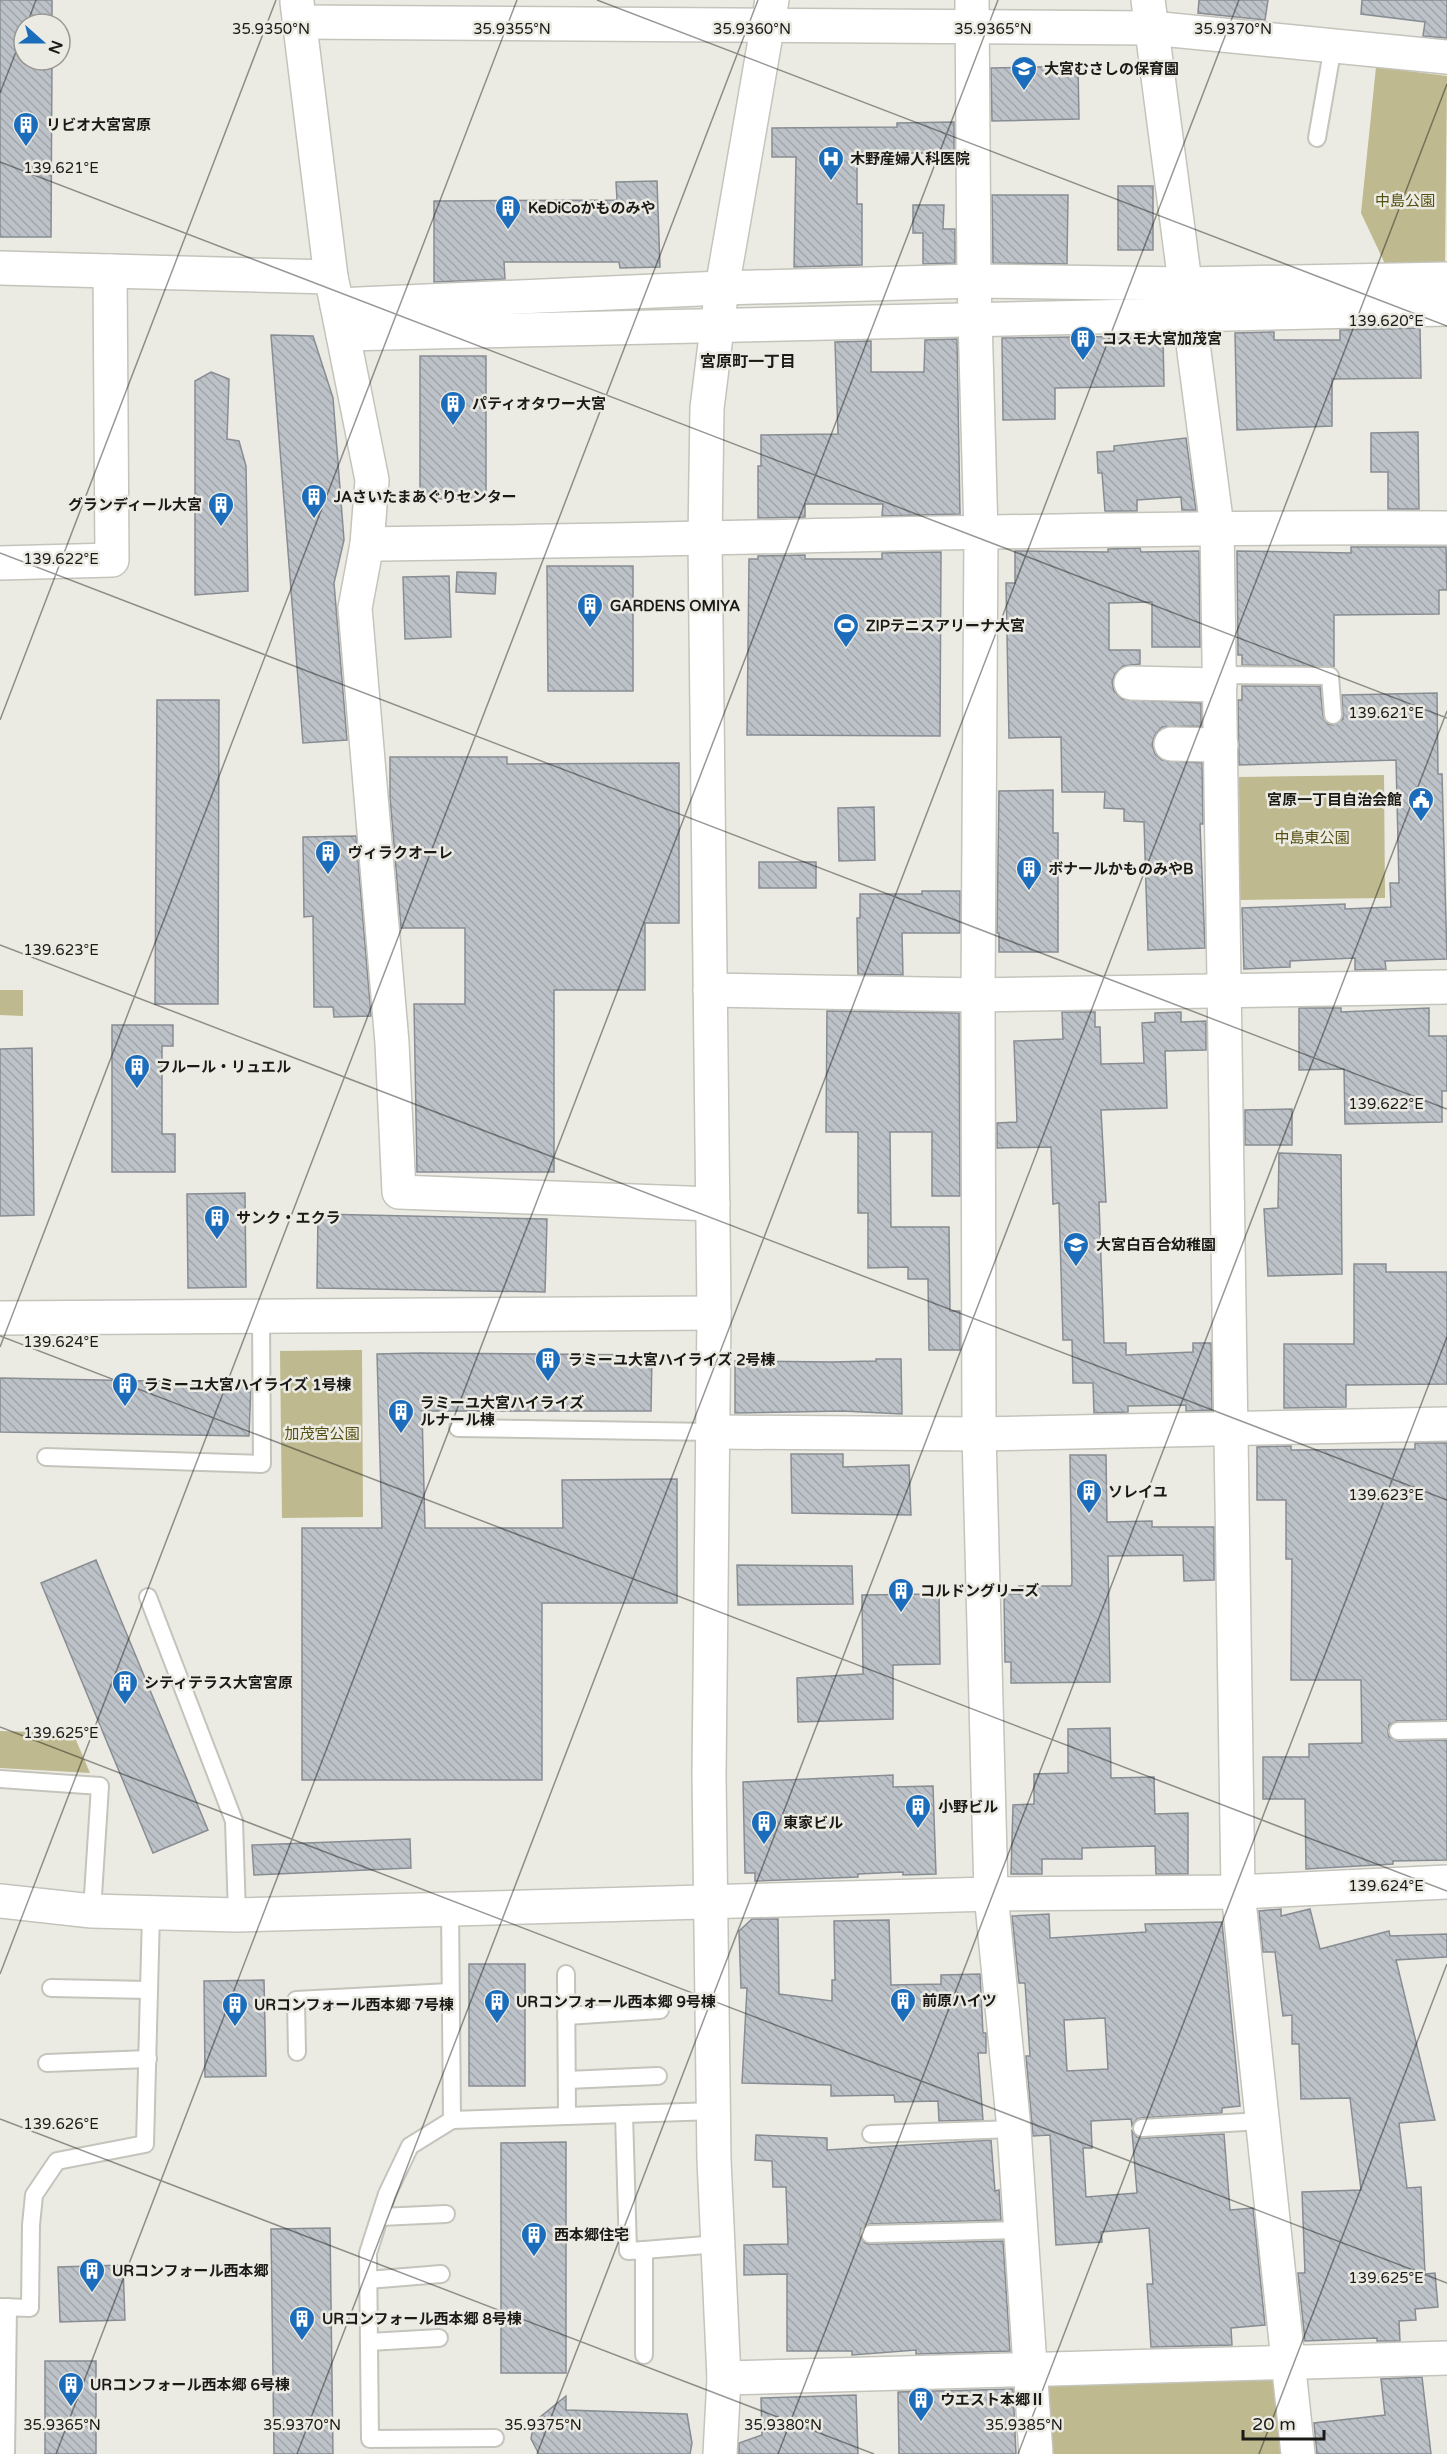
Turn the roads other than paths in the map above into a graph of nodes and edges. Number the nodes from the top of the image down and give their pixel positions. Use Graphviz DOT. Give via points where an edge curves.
graph roads {
  1 [pos="298,11"];
  2 [pos="495,12"];
  3 [pos="770,14"];
  4 [pos="1150,14"];
  5 [pos="972,15"];
  6 [pos="1333,46"];
  7 [pos="1447,57"];
  8 [pos="1317,138"];
  9 [pos="0,268"];
  10 [pos="110,271"];
  11 [pos="1447,279"];
  12 [pos="1189,300"];
  13 [pos="975,303"];
  14 [pos="337,305"];
  15 [pos="719,309"];
  16 [pos="1447,309"];
  17 [pos="1217,527"];
  18 [pos="1447,528"];
  19 [pos="981,533"];
  20 [pos="705,540"];
  21 [pos="367,544"];
  22 [pos="0,563"];
  23 [pos="1220,680"];
  24 [pos="1131,683"];
  25 [pos="1333,715"];
  26 [pos="1171,744"];
  27 [pos="1221,744"];
  28 [pos="1447,987"];
  29 [pos="710,990"];
  30 [pos="1226,992"];
  31 [pos="978,994"];
  32 [pos="713,1204"];
  33 [pos="714,1313"];
  34 [pos="0,1318"];
  35 [pos="261,1318"];
  36 [pos="1447,1424"];
  37 [pos="458,1428"];
  38 [pos="1232,1429"];
  39 [pos="713,1432"];
  40 [pos="979,1434"];
  41 [pos="46,1456"];
  42 [pos="148,1597"];
  43 [pos="1447,1730"];
  44 [pos="1398,1731"];
  45 [pos="0,1779"];
  46 [pos="1447,1882"];
  47 [pos="1238,1892"];
  48 [pos="991,1894"];
  49 [pos="0,1901"];
  50 [pos="711,1903"];
  51 [pos="450,1909"];
  52 [pos="92,1911"];
  53 [pos="151,1914"];
  54 [pos="237,1915"];
  55 [pos="566,1974"];
  56 [pos="51,1989"];
  57 [pos="149,1990"];
  58 [pos="450,1992"];
  59 [pos="660,2010"];
  60 [pos="566,2016"];
  61 [pos="297,2052"];
  62 [pos="148,2059"];
  63 [pos="47,2063"];
  64 [pos="658,2076"];
  65 [pos="567,2079"];
  66 [pos="714,2111"];
  67 [pos="624,2114"];
  68 [pos="567,2116"];
  69 [pos="452,2120"];
  70 [pos="1262,2121"];
  71 [pos="1142,2128"];
  72 [pos="1014,2129"];
  73 [pos="871,2134"];
  74 [pos="446,2214"];
  75 [pos="380,2217"];
  76 [pos="1021,2230"];
  77 [pos="870,2234"];
  78 [pos="718,2244"];
  79 [pos="644,2250"];
  80 [pos="441,2274"];
  81 [pos="368,2280"];
  82 [pos="4,2307"];
  83 [pos="440,2338"];
  84 [pos="369,2342"];
  85 [pos="644,2355"];
  86 [pos="1447,2358"];
  87 [pos="1288,2365"];
  88 [pos="1030,2370"];
  89 [pos="724,2379"];
  90 [pos="495,2438"];
  91 [pos="722,2450"];
  92 [pos="6,2454"];
  93 [pos="1036,2454"];
  94 [pos="1298,2454"];
  1 -- 2 [label="street"];
  1 -- 14 [label="street"];
  2 -- 3 [label="street"];
  3 -- 5 [label="street"];
  3 -- 15 [label="street"];
  4 -- 5 [label="street"];
  4 -- 6 [label="street"];
  4 -- 12 [label="street"];
  5 -- 13 [label="street"];
  6 -- 7 [label="street"];
  6 -- 8 [label="lane"];
  9 -- 10 [label="street"];
  10 -- 14 [label="street"];
  10 -- 22 [label="street" via="112,560"];
  11 -- 12 [label="street"];
  12 -- 13 [label="street"];
  12 -- 16 [label="street"];
  12 -- 17 [label="street"];
  13 -- 15 [label="street"];
  13 -- 19 [label="street"];
  14 -- 15 [label="street"];
  14 -- 21 [label="street" via="372,480"];
  15 -- 20 [label="street" via="707,408"];
  17 -- 18 [label="street"];
  17 -- 19 [label="street"];
  17 -- 23 [label="street"];
  19 -- 20 [label="street"];
  19 -- 31 [label="street"];
  20 -- 21 [label="street"];
  20 -- 29 [label="street"];
  21 -- 32 [label="street" via="355,608 392,1043 399,1192"];
  23 -- 24 [label="street"];
  23 -- 25 [label="lane" via="1330,676"];
  23 -- 27 [label="street"];
  26 -- 27 [label="street"];
  27 -- 30 [label="street"];
  28 -- 30 [label="street"];
  29 -- 31 [label="street"];
  29 -- 32 [label="street"];
  30 -- 31 [label="street"];
  30 -- 38 [label="street"];
  31 -- 40 [label="street"];
  32 -- 33 [label="street"];
  33 -- 35 [label="street"];
  33 -- 39 [label="street"];
  34 -- 35 [label="street"];
  35 -- 41 [label="lane" via="262,1464"];
  36 -- 38 [label="street"];
  37 -- 39 [label="lane"];
  38 -- 40 [label="street"];
  38 -- 47 [label="street"];
  39 -- 40 [label="street"];
  39 -- 50 [label="street"];
  40 -- 48 [label="street"];
  42 -- 54 [label="lane" via="234,1821"];
  43 -- 44 [label="lane"];
  45 -- 52 [label="lane" via="100,1786"];
  46 -- 47 [label="street"];
  47 -- 48 [label="street"];
  47 -- 70 [label="street"];
  48 -- 50 [label="street"];
  48 -- 72 [label="street"];
  49 -- 52 [label="street"];
  50 -- 51 [label="street"];
  50 -- 66 [label="street"];
  51 -- 54 [label="street"];
  51 -- 58 [label="lane"];
  52 -- 53 [label="street"];
  53 -- 54 [label="street"];
  53 -- 57 [label="lane"];
  55 -- 60 [label="lane"];
  56 -- 57 [label="lane"];
  57 -- 62 [label="lane"];
  58 -- 61 [label="lane" via="296,2000"];
  58 -- 69 [label="lane"];
  59 -- 60 [label="lane"];
  60 -- 65 [label="lane"];
  62 -- 63 [label="lane"];
  62 -- 82 [label="lane" via="145,2144 57,2161 34,2195 30,2308"];
  64 -- 65 [label="lane"];
  65 -- 68 [label="lane"];
  66 -- 67 [label="lane"];
  66 -- 78 [label="street"];
  67 -- 68 [label="lane"];
  67 -- 79 [label="lane" via="628,2251"];
  68 -- 69 [label="lane"];
  69 -- 75 [label="lane" via="410,2146"];
  70 -- 71 [label="lane"];
  70 -- 87 [label="street"];
  72 -- 73 [label="lane"];
  72 -- 76 [label="street"];
  74 -- 75 [label="lane"];
  75 -- 81 [label="lane" via="368,2253"];
  76 -- 77 [label="lane"];
  76 -- 88 [label="street"];
  78 -- 79 [label="lane"];
  78 -- 89 [label="street"];
  79 -- 85 [label="lane"];
  80 -- 81 [label="lane"];
  81 -- 84 [label="lane"];
  82 -- 92 [label="lane"];
  83 -- 84 [label="lane"];
  84 -- 90 [label="lane" via="370,2439"];
  86 -- 87 [label="street"];
  87 -- 88 [label="street"];
  87 -- 94 [label="street"];
  88 -- 89 [label="street"];
  88 -- 93 [label="street"];
  89 -- 91 [label="street"];
}
